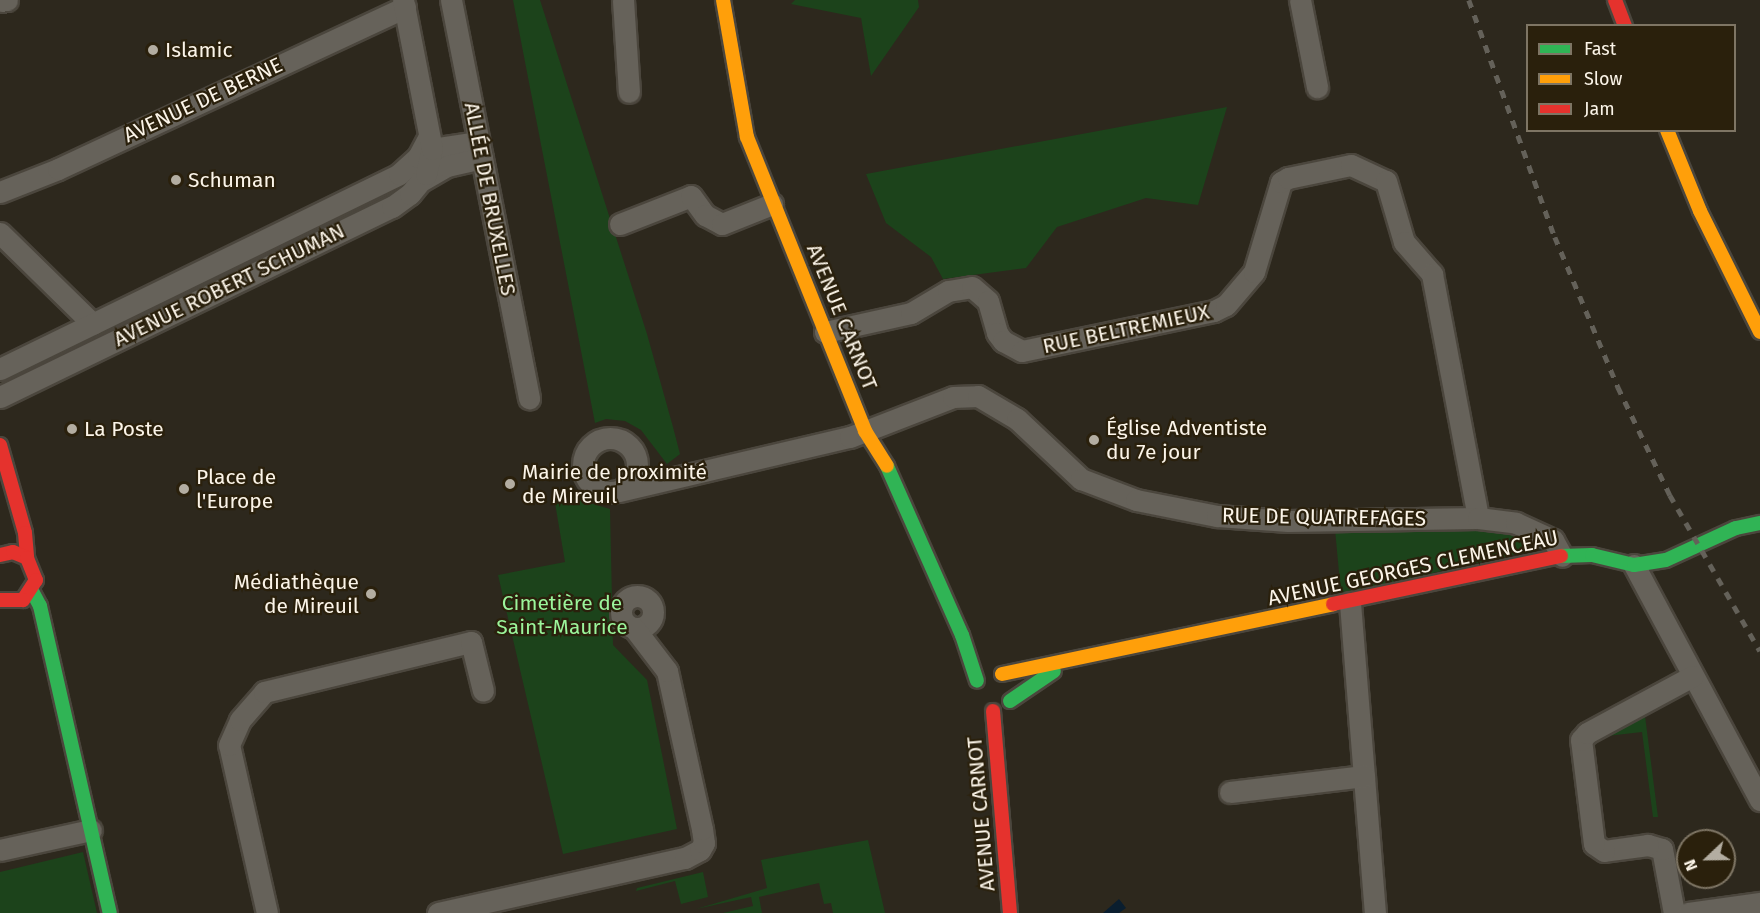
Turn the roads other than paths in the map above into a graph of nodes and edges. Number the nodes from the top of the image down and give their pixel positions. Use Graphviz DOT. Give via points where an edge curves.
graph roads {
  1 [pos="7,0"];
  2 [pos="451,0"];
  3 [pos="622,0"];
  4 [pos="723,0"];
  5 [pos="1300,0"];
  6 [pos="1615,0"];
  7 [pos="0,1"];
  8 [pos="404,3"];
  9 [pos="1624,24"];
  10 [pos="1317,87"];
  11 [pos="629,92"];
  12 [pos="1667,132"];
  13 [pos="1683,132"];
  14 [pos="431,141"];
  15 [pos="480,150"];
  16 [pos="421,181"];
  17 [pos="0,192"];
  18 [pos="772,204"];
  19 [pos="620,224"];
  20 [pos="0,233"];
  21 [pos="1760,299"];
  22 [pos="93,324"];
  23 [pos="825,332"];
  24 [pos="1760,332"];
  25 [pos="0,369"];
  26 [pos="0,397"];
  27 [pos="529,398"];
  28 [pos="865,431"];
  29 [pos="0,445"];
  30 [pos="619,491"];
  31 [pos="12,497"];
  32 [pos="1478,518"];
  33 [pos="1760,523"];
  34 [pos="3,554"];
  35 [pos="1562,556"];
  36 [pos="27,558"];
  37 [pos="1634,565"];
  38 [pos="32,591"];
  39 [pos="0,600"];
  40 [pos="16,602"];
  41 [pos="1350,603"];
  42 [pos="634,628"];
  43 [pos="962,635"];
  44 [pos="46,637"];
  45 [pos="1070,661"];
  46 [pos="998,673"];
  47 [pos="1693,676"];
  48 [pos="483,691"];
  49 [pos="976,694"];
  50 [pos="1010,700"];
  51 [pos="993,711"];
  52 [pos="1364,776"];
  53 [pos="1230,792"];
  54 [pos="1760,800"];
  55 [pos="91,830"];
  56 [pos="0,850"];
  57 [pos="1760,903"];
  58 [pos="467,910"];
  59 [pos="110,913"];
  60 [pos="267,913"];
  61 [pos="438,913"];
  62 [pos="1010,913"];
  63 [pos="1375,913"];
  64 [pos="1674,913"];
  65 [pos="1688,913"];
  1 -- 7 [label="street"];
  2 -- 15 [label="street, ALLÉE DE BRUXELLES"];
  3 -- 11 [label="street"];
  4 -- 18 [label="main road, AVENUE CARNOT" via="743,124"];
  5 -- 10 [label="street"];
  6 -- 9 [label="main road"];
  8 -- 14 [label="street"];
  8 -- 17 [label="street, AVENUE DE BERNE" via="58,169"];
  12 -- 24 [label="main road" via="1700,211"];
  13 -- 21 [label="main road"];
  14 -- 15 [label="street"];
  14 -- 16 [label="street, AVENUE ROBERT SCHUMAN"];
  14 -- 22 [label="street, AVENUE ROBERT SCHUMAN" via="399,174"];
  15 -- 16 [label="street"];
  15 -- 27 [label="street, ALLÉE DE BRUXELLES"];
  16 -- 26 [label="street, AVENUE ROBERT SCHUMAN" via="392,207"];
  18 -- 19 [label="street" via="722,224 705,215 691,196"];
  18 -- 23 [label="main road, AVENUE CARNOT"];
  20 -- 22 [label="street"];
  22 -- 25 [label="street, AVENUE ROBERT SCHUMAN"];
  23 -- 28 [label="main road, AVENUE CARNOT"];
  23 -- 32 [label="street, RUE BELTREMIEUX" via="911,313 948,291 972,287 988,301 997,333 1022,351 1214,312 1226,305 1254,272 1281,182 1351,165 1386,181 1404,242 1432,274"];
  28 -- 30 [label="street, RUE DE QUATREFAGES"];
  28 -- 32 [label="street, RUE DE QUATREFAGES" via="953,397 978,396 1017,419 1081,479 1136,500 1217,516 1288,521"];
  28 -- 43 [label="main road, AVENUE CARNOT" via="891,472"];
  29 -- 31 [label="main road"];
  31 -- 34 [label="main road" via="13,520"];
  31 -- 36 [label="main road" via="26,533"];
  32 -- 35 [label="street, RUE DE QUATREFAGES" via="1535,530 1553,540"];
  33 -- 37 [label="main road, AVENUE GEORGES CLEMENCEAU" via="1726,532 1666,561"];
  34 -- 36 [label="main road"];
  35 -- 37 [label="main road, AVENUE GEORGES CLEMENCEAU" via="1592,555"];
  35 -- 41 [label="main road, AVENUE GEORGES CLEMENCEAU"];
  36 -- 38 [label="main road" via="36,574"];
  37 -- 47 [label="street"];
  38 -- 40 [label="main road"];
  38 -- 44 [label="main road" via="40,606"];
  39 -- 40 [label="main road"];
  40 -- 44 [label="main road" via="31,612"];
  41 -- 45 [label="main road, AVENUE GEORGES CLEMENCEAU"];
  41 -- 52 [label="street"];
  42 -- 58 [label="street" via="667,671 704,843 694,855"];
  43 -- 46 [label="main road, AVENUE CARNOT"];
  43 -- 49 [label="main road, AVENUE CARNOT"];
  44 -- 55 [label="main road"];
  45 -- 46 [label="main road, AVENUE GEORGES CLEMENCEAU"];
  45 -- 50 [label="main road, AVENUE GEORGES CLEMENCEAU"];
  46 -- 49 [label="main road, AVENUE GEORGES CLEMENCEAU"];
  46 -- 50 [label="main road" via="1012,688"];
  47 -- 54 [label="street"];
  47 -- 64 [label="street" via="1581,740 1594,844 1604,851 1648,845 1662,849"];
  48 -- 60 [label="street" via="471,642 264,692 240,720 229,745"];
  49 -- 51 [label="main road"];
  50 -- 51 [label="main road, AVENUE GEORGES CLEMENCEAU"];
  51 -- 62 [label="main road, AVENUE CARNOT"];
  52 -- 53 [label="street"];
  52 -- 63 [label="street"];
  55 -- 56 [label="street"];
  55 -- 59 [label="main road"];
  57 -- 65 [label="street"];
  58 -- 61 [label="street"];
}
